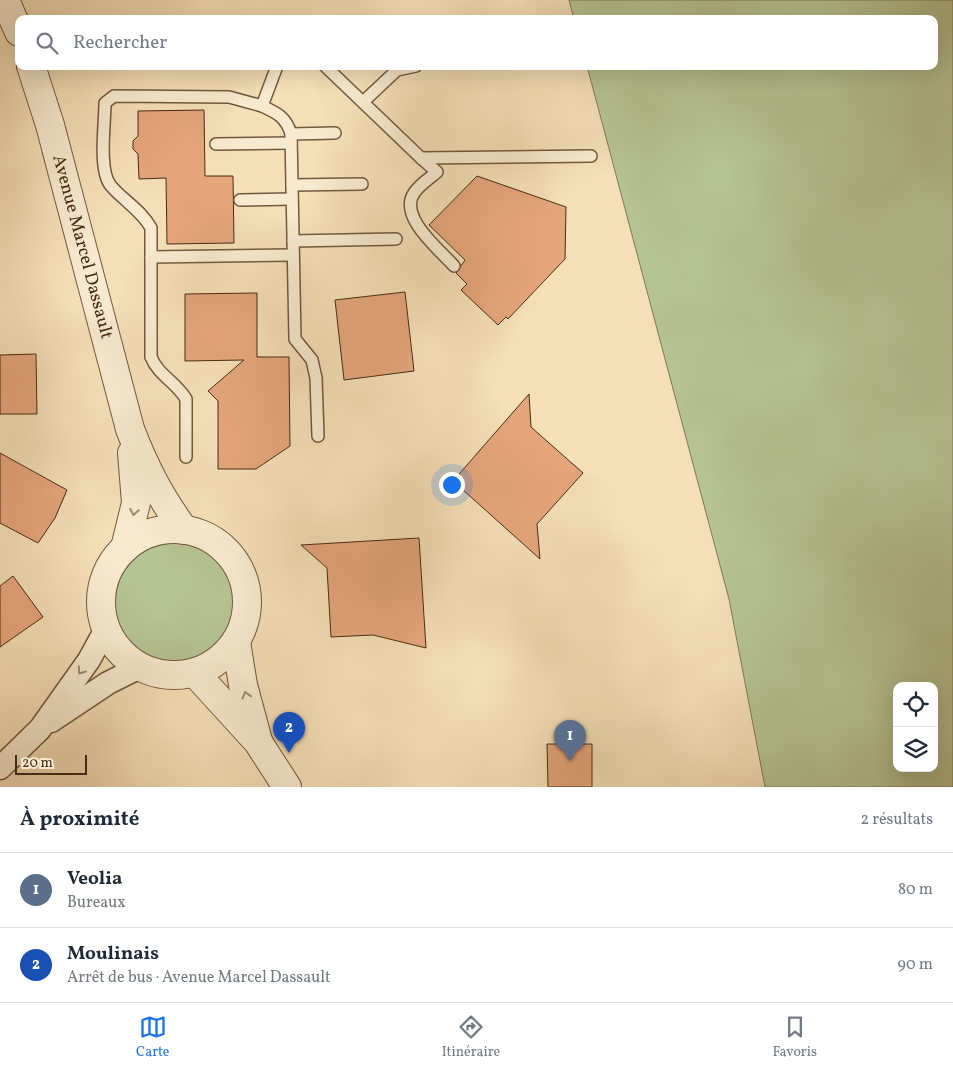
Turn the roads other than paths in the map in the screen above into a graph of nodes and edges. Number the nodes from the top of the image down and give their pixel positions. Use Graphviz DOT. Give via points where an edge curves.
graph roads {
  1 [pos="5,0"];
  2 [pos="15,23"];
  3 [pos="32,70"];
  4 [pos="276,70"];
  5 [pos="329,70"];
  6 [pos="397,70"];
  7 [pos="363,102"];
  8 [pos="262,106"];
  9 [pos="335,133"];
  10 [pos="291,138"];
  11 [pos="216,144"];
  12 [pos="591,156"];
  13 [pos="421,158"];
  14 [pos="362,184"];
  15 [pos="292,185"];
  16 [pos="292,198"];
  17 [pos="240,200"];
  18 [pos="396,239"];
  19 [pos="293,242"];
  20 [pos="293,255"];
  21 [pos="151,257"];
  22 [pos="454,266"];
  23 [pos="130,429"];
  24 [pos="318,436"];
  25 [pos="186,457"];
  26 [pos="184,530"];
  27 [pos="125,548"];
  28 [pos="106,629"];
  29 [pos="236,642"];
  30 [pos="140,667"];
  31 [pos="194,673"];
  32 [pos="40,729"];
  33 [pos="258,742"];
  34 [pos="0,768"];
  35 [pos="287,787"];
  1 -- 2 [label="street"];
  3 -- 23 [label="street, Avenue Marcel Dassault" via="50,125"];
  4 -- 8 [label="lane"];
  5 -- 7 [label="lane"];
  6 -- 7 [label="lane"];
  7 -- 13 [label="lane"];
  8 -- 10 [label="lane" via="278,113 287,122"];
  8 -- 21 [label="lane" via="229,97 114,96 105,103 104,175 111,186 147,220 151,228"];
  9 -- 10 [label="lane"];
  10 -- 11 [label="lane"];
  10 -- 15 [label="lane"];
  12 -- 13 [label="lane"];
  13 -- 22 [label="lane" via="437,172 414,194 410,209 414,221"];
  14 -- 15 [label="lane"];
  15 -- 16 [label="lane"];
  16 -- 17 [label="lane"];
  16 -- 19 [label="lane"];
  18 -- 19 [label="lane"];
  19 -- 20 [label="lane"];
  20 -- 21 [label="lane"];
  20 -- 24 [label="lane" via="295,339 312,360 316,378"];
  21 -- 25 [label="lane" via="151,357 156,368 186,399"];
  23 -- 26 [label="street, Avenue Marcel Dassault" via="148,474"];
  23 -- 27 [label="street, Avenue Marcel Dassault, one-way" via="136,503"];
  26 -- 27 [label="street, Avenue Marcel Dassault" via="163,530 143,536"];
  26 -- 29 [label="street, Avenue Marcel Dassault" via="204,535 222,546 239,566 247,592 246,618"];
  27 -- 28 [label="street, Avenue Marcel Dassault" via="111,565 103,585 101,608"];
  28 -- 30 [label="street, Avenue Marcel Dassault" via="119,651"];
  28 -- 32 [label="street, one-way" via="89,660"];
  29 -- 31 [label="street, Avenue Marcel Dassault" via="218,662"];
  33 -- 29 [label="street, one-way"];
  30 -- 31 [label="street, Avenue Marcel Dassault" via="166,676"];
  30 -- 32 [label="street" via="108,682"];
  31 -- 33 [label="street"];
  32 -- 34 [label="street"];
  33 -- 35 [label="street"];
}
